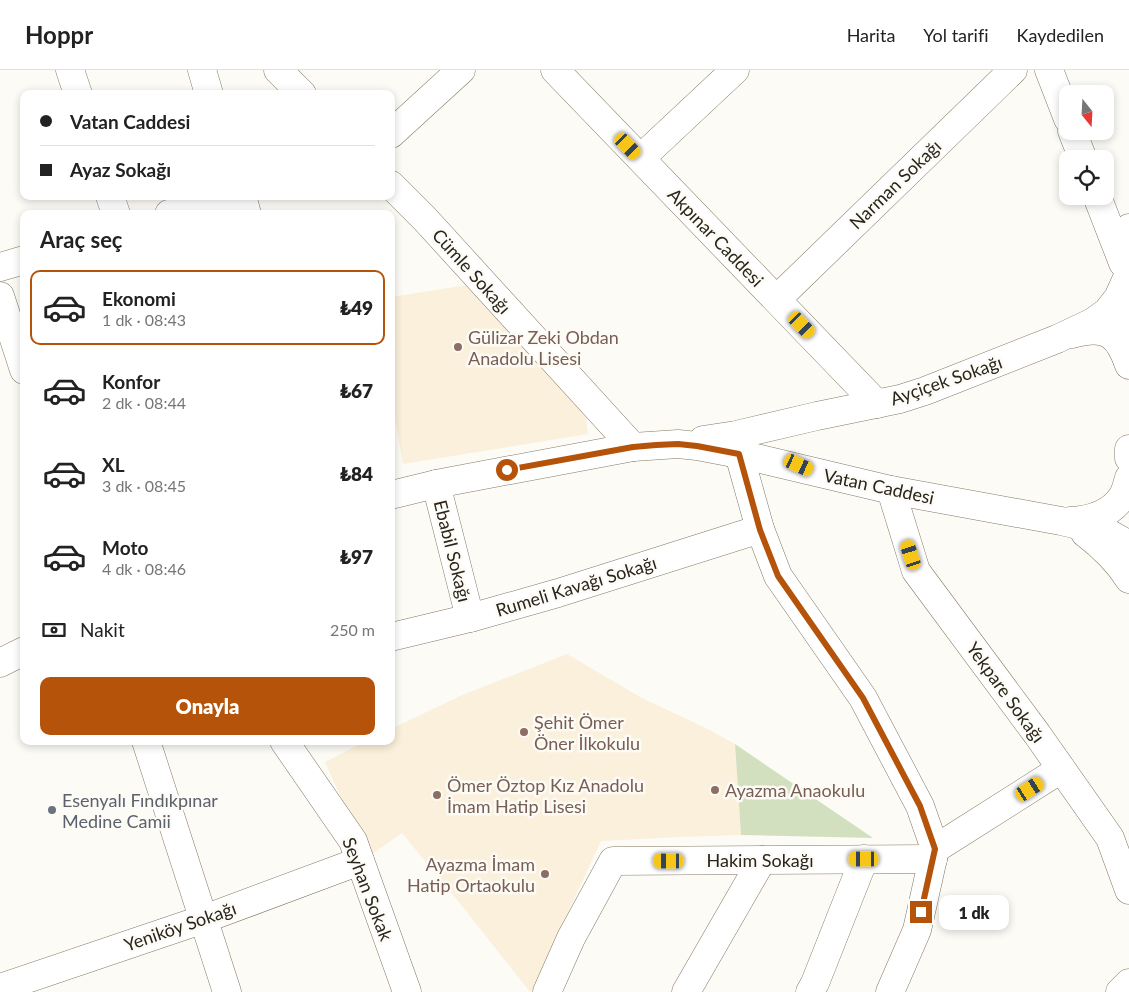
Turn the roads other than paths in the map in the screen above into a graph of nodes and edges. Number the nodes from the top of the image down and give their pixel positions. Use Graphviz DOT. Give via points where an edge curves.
graph roads {
  1 [pos="70,70"];
  2 [pos="202,70"];
  3 [pos="278,70"];
  4 [pos="461,70"];
  5 [pos="555,70"];
  6 [pos="735,70"];
  7 [pos="1013,70"];
  8 [pos="1049,70"];
  9 [pos="77,90"];
  10 [pos="208,90"];
  11 [pos="298,90"];
  12 [pos="1059,96"];
  13 [pos="395,130"];
  14 [pos="641,158"];
  15 [pos="395,189"];
  16 [pos="216,200"];
  17 [pos="1100,205"];
  18 [pos="182,210"];
  19 [pos="1129,228"];
  20 [pos="20,261"];
  21 [pos="0,267"];
  22 [pos="1128,276"];
  23 [pos="0,296"];
  24 [pos="777,299"];
  25 [pos="1129,322"];
  26 [pos="1057,339"];
  27 [pos="20,358"];
  28 [pos="1129,365"];
  29 [pos="877,404"];
  30 [pos="817,416"];
  31 [pos="678,444"];
  32 [pos="633,447"];
  33 [pos="1129,449"];
  34 [pos="739,454"];
  35 [pos="1129,458"];
  36 [pos="813,472"];
  37 [pos="1129,478"];
  38 [pos="436,484"];
  39 [pos="891,490"];
  40 [pos="395,494"];
  41 [pos="1061,521"];
  42 [pos="760,530"];
  43 [pos="1129,545"];
  44 [pos="1129,579"];
  45 [pos="470,618"];
  46 [pos="395,636"];
  47 [pos="20,653"];
  48 [pos="0,663"];
  49 [pos="147,745"];
  50 [pos="287,745"];
  51 [pos="1061,769"];
  52 [pos="934,854"];
  53 [pos="864,859"];
  54 [pos="762,860"];
  55 [pos="360,861"];
  56 [pos="1129,890"];
  57 [pos="204,918"];
  58 [pos="1129,983"];
  59 [pos="0,988"];
  60 [pos="227,992"];
  61 [pos="407,992"];
  62 [pos="547,992"];
  63 [pos="686,992"];
  64 [pos="810,992"];
  65 [pos="890,992"];
  66 [pos="1120,992"];
  1 -- 9 [label="street"];
  2 -- 10 [label="street"];
  3 -- 11 [label="street"];
  4 -- 13 [label="street"];
  5 -- 14 [label="street, Akpınar Caddesi"];
  6 -- 14 [label="street"];
  7 -- 24 [label="street, Narman Sokağı"];
  8 -- 12 [label="street"];
  14 -- 24 [label="street, Akpınar Caddesi"];
  15 -- 32 [label="street, Cümle Sokağı"];
  16 -- 18 [label="street"];
  17 -- 22 [label="street"];
  19 -- 22 [label="street"];
  20 -- 21 [label="street"];
  22 -- 25 [label="street"];
  22 -- 26 [label="street, Ayçiçek Sokağı" via="1107,312"];
  23 -- 27 [label="street"];
  24 -- 29 [label="street, Akpınar Caddesi"];
  26 -- 28 [label="street" via="1089,330 1104,332 1117,341"];
  26 -- 29 [label="street, Ayçiçek Sokağı" via="925,391"];
  29 -- 30 [label="street, Ayçiçek Sokağı"];
  30 -- 31 [label="street, Ayçiçek Sokağı" via="736,435"];
  30 -- 36 [label="street" via="791,428 786,444 792,461"];
  31 -- 32 [label="street, Vatan Caddesi"];
  31 -- 34 [label="street, Vatan Caddesi"];
  32 -- 38 [label="street, Vatan Caddesi"];
  33 -- 35 [label="street"];
  34 -- 36 [label="street, Vatan Caddesi"];
  34 -- 42 [label="street"];
  36 -- 39 [label="street, Vatan Caddesi"];
  37 -- 41 [label="street" via="1123,496 1100,515 1085,520"];
  38 -- 40 [label="street, Vatan Caddesi"];
  38 -- 45 [label="street, Ebabil Sokağı"];
  39 -- 41 [label="street, Vatan Caddesi"];
  39 -- 51 [label="street, Yekpare Sokağı" via="916,571"];
  41 -- 43 [label="street, Vatan Caddesi" via="1110,534"];
  41 -- 44 [label="street" via="1097,543"];
  42 -- 45 [label="street, Rumeli Kavağı Sokağı"];
  42 -- 52 [label="street" via="778,576 863,698 920,806"];
  45 -- 46 [label="street, Rumeli Kavağı Sokağı"];
  47 -- 48 [label="street"];
  49 -- 57 [label="street"];
  50 -- 55 [label="street, Seyhan Sokak" via="353,841"];
  51 -- 52 [label="street"];
  51 -- 56 [label="street, Yekpare Sokağı" via="1110,838"];
  52 -- 53 [label="street, Hakim Sokağı"];
  52 -- 65 [label="street" via="917,930"];
  53 -- 54 [label="street, Hakim Sokağı"];
  53 -- 64 [label="street"];
  54 -- 62 [label="street, Hakim Sokağı" via="613,861 571,938"];
  54 -- 63 [label="street"];
  55 -- 57 [label="street, Yeniköy Sokağı"];
  55 -- 61 [label="street, Seyhan Sokak"];
  57 -- 59 [label="street, Yeniköy Sokağı"];
  57 -- 60 [label="street"];
  58 -- 66 [label="street"];
}
